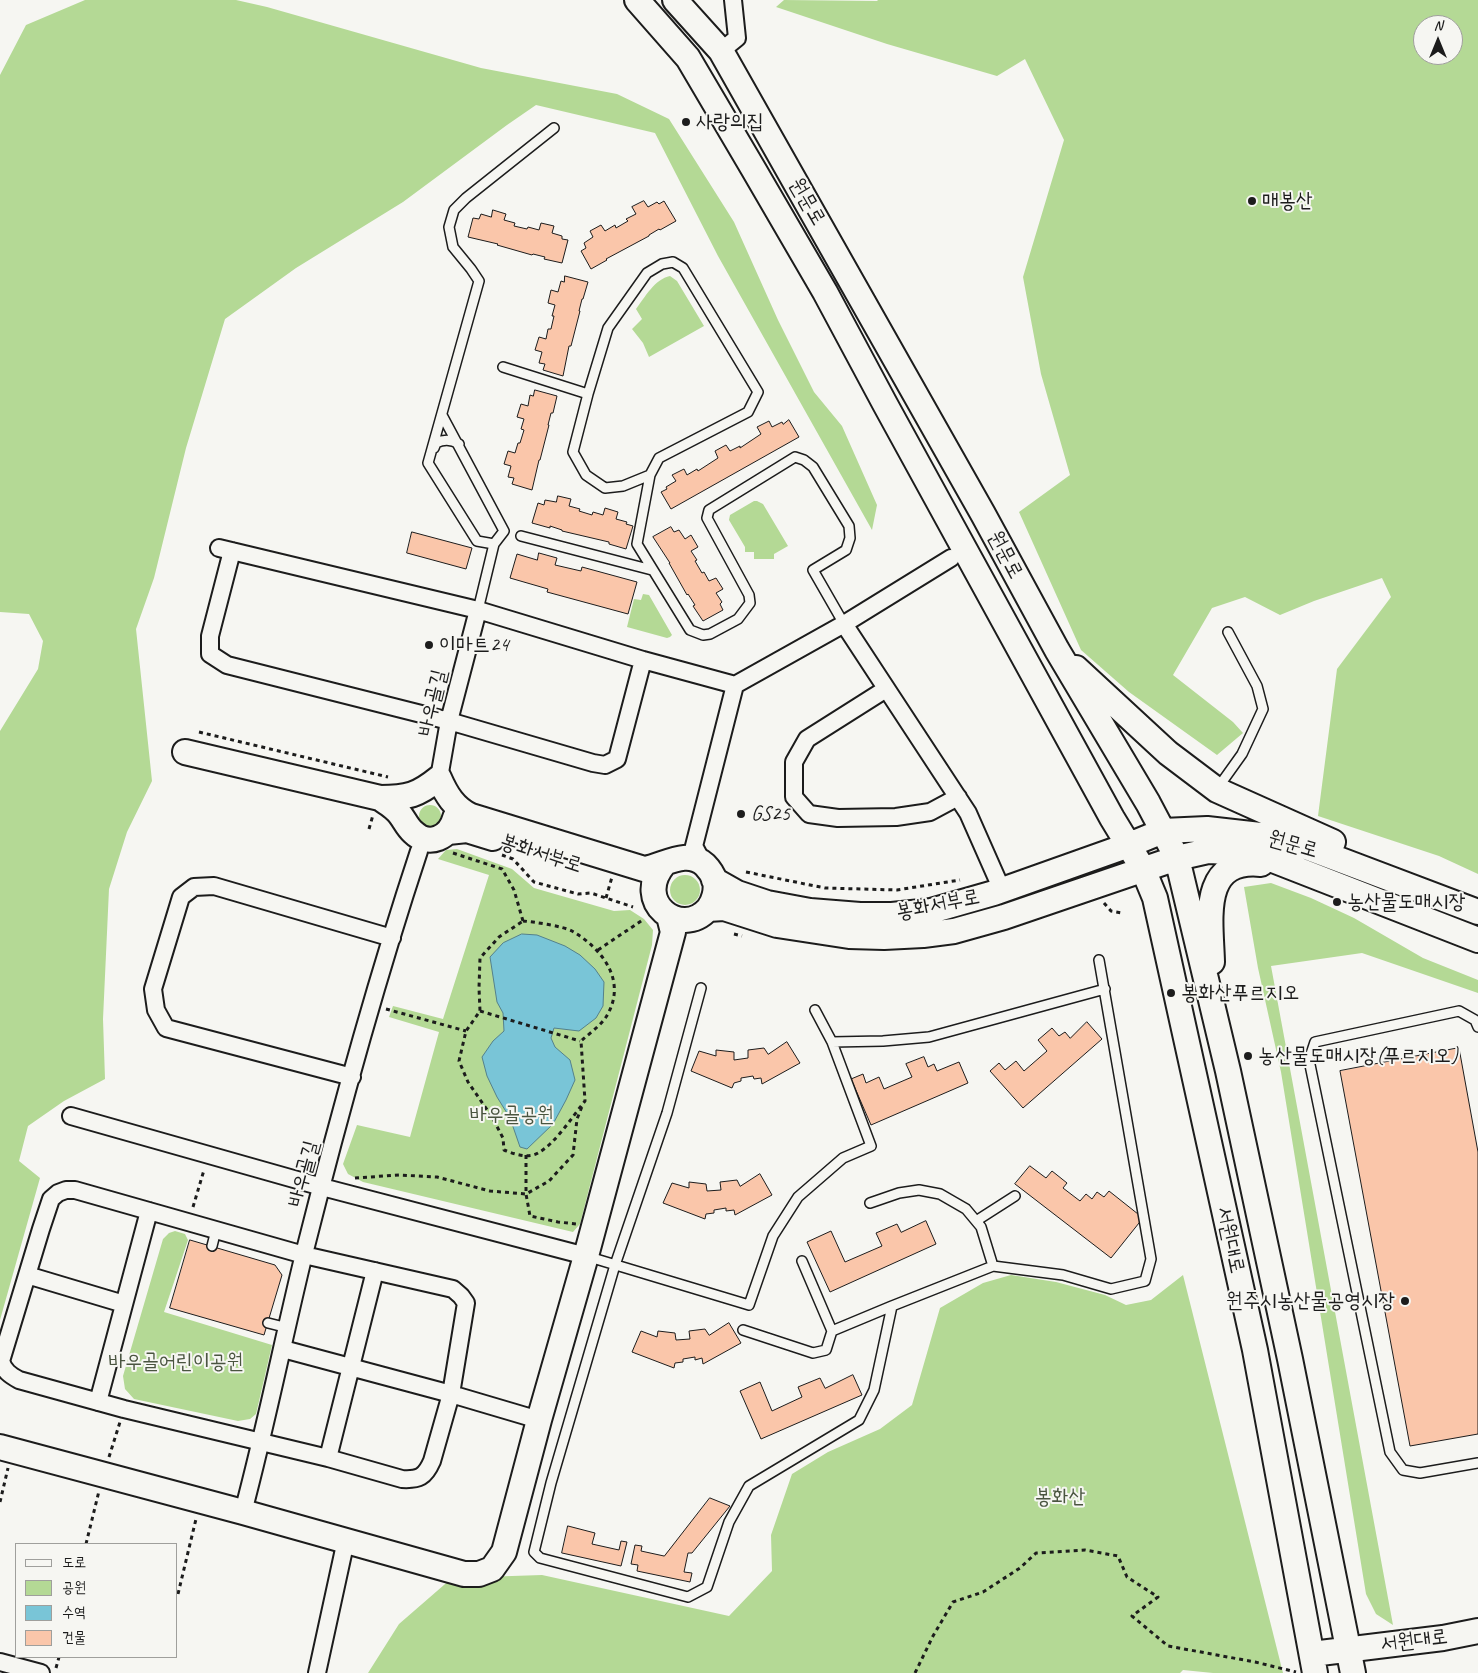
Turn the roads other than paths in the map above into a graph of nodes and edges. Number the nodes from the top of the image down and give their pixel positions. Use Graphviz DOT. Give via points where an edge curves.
graph roads {
  1 [pos="637,0"];
  2 [pos="675,0"];
  3 [pos="733,0"];
  4 [pos="721,51"];
  5 [pos="554,128"];
  6 [pos="503,367"];
  7 [pos="588,394"];
  8 [pos="442,415"];
  9 [pos="459,444"];
  10 [pos="428,463"];
  11 [pos="650,475"];
  12 [pos="521,536"];
  13 [pos="494,544"];
  14 [pos="952,558"];
  15 [pos="652,570"];
  16 [pos="478,610"];
  17 [pos="844,624"];
  18 [pos="1228,632"];
  19 [pos="1056,650"];
  20 [pos="643,660"];
  21 [pos="735,685"];
  22 [pos="886,689"];
  23 [pos="449,721"];
  24 [pos="185,752"];
  25 [pos="1217,790"];
  26 [pos="436,792"];
  27 [pos="958,797"];
  28 [pos="380,798"];
  29 [pos="1163,831"];
  30 [pos="427,838"];
  31 [pos="1129,845"];
  32 [pos="1177,858"];
  33 [pos="669,862"];
  34 [pos="704,863"];
  35 [pos="1144,869"];
  36 [pos="1297,870"];
  37 [pos="998,880"];
  38 [pos="1478,907"];
  39 [pos="1478,912"];
  40 [pos="673,916"];
  41 [pos="392,938"];
  42 [pos="1478,940"];
  43 [pos="1100,960"];
  44 [pos="701,988"];
  45 [pos="1105,989"];
  46 [pos="1213,1008"];
  47 [pos="815,1010"];
  48 [pos="1478,1027"];
  49 [pos="832,1042"];
  50 [pos="352,1077"];
  51 [pos="70,1116"];
  52 [pos="322,1187"];
  53 [pos="1015,1196"];
  54 [pos="870,1203"];
  55 [pos="149,1211"];
  56 [pos="976,1221"];
  57 [pos="216,1230"];
  58 [pos="212,1246"];
  59 [pos="304,1255"];
  60 [pos="586,1256"];
  61 [pos="802,1261"];
  62 [pos="614,1266"];
  63 [pos="992,1266"];
  64 [pos="374,1271"];
  65 [pos="27,1275"];
  66 [pos="124,1304"];
  67 [pos="892,1306"];
  68 [pos="268,1323"];
  69 [pos="288,1328"];
  70 [pos="742,1330"];
  71 [pos="832,1331"];
  72 [pos="283,1349"];
  73 [pos="350,1366"];
  74 [pos="451,1394"];
  75 [pos="98,1402"];
  76 [pos="539,1420"];
  77 [pos="262,1443"];
  78 [pos="6,1449"];
  79 [pos="328,1458"];
  80 [pos="1478,1463"];
  81 [pos="243,1512"];
  82 [pos="346,1540"];
  83 [pos="1478,1631"];
  84 [pos="1349,1649"];
  85 [pos="0,1662"];
  86 [pos="1310,1667"];
  87 [pos="41,1673"];
  88 [pos="317,1673"];
  89 [pos="1353,1673"];
  1 -- 31 [label="street, 원문로" via="688,58 754,170 825,292"];
  2 -- 4 [label="street, 원문로"];
  3 -- 4 [label="street" via="737,38"];
  4 -- 19 [label="street, 원문로" via="978,505"];
  5 -- 8 [label="lane" via="454,210 449,226 453,247 479,281"];
  6 -- 7 [label="lane"];
  7 -- 11 [label="lane" via="573,452 586,475 605,488 623,486"];
  7 -- 11 [label="lane" via="608,328 647,273 673,262 683,268 758,392 748,412 659,458"];
  8 -- 9 [label="lane"];
  8 -- 10 [label="lane"];
  9 -- 10 [label="lane" via="452,440 436,443"];
  9 -- 13 [label="lane" via="504,531"];
  10 -- 13 [label="lane" via="477,540"];
  11 -- 15 [label="lane" via="638,544"];
  12 -- 15 [label="lane"];
  13 -- 16 [label="lane"];
  14 -- 17 [label="street"];
  15 -- 17 [label="lane" via="690,630 710,634 738,619 750,603 749,595 707,518 709,510 795,458 804,460 813,466 849,526 846,550 813,570"];
  16 -- 20 [label="street"];
  16 -- 23 [label="street, 바우골길"];
  16 -- 23 [label="street" via="225,549 210,636 210,654 226,666"];
  17 -- 21 [label="street"];
  17 -- 22 [label="street"];
  18 -- 25 [label="lane" via="1257,686 1263,709 1242,754"];
  19 -- 25 [label="street" via="1168,753"];
  19 -- 29 [label="street, 원문로"];
  20 -- 21 [label="street"];
  20 -- 23 [label="street" via="617,760 605,765"];
  21 -- 34 [label="street"];
  22 -- 27 [label="street"];
  22 -- 27 [label="street" via="807,739 794,762 794,797 810,814 838,818 896,817 930,812"];
  23 -- 26 [label="street, 바우골길"];
  24 -- 28 [label="street"];
  25 -- 38 [label="street"];
  26 -- 28 [label="street"];
  26 -- 30 [label="street" via="455,810 456,818 453,826"];
  26 -- 30 [label="street" via="410,799 406,807 405,815"];
  26 -- 33 [label="street" via="471,816 644,869"];
  27 -- 37 [label="street"];
  28 -- 30 [label="street"];
  29 -- 31 [label="street, 봉화서부로"];
  29 -- 32 [label="street, 서원대로"];
  29 -- 39 [label="street, 원문로" via="1207,829 1269,836"];
  30 -- 40 [label="street, 봉화서부로" via="467,830 639,885"];
  30 -- 41 [label="street, 바우골길"];
  31 -- 35 [label="street, 원문로"];
  31 -- 37 [label="street, 봉화서부로"];
  32 -- 35 [label="street, 원문로"];
  32 -- 36 [label="street, 원문로" via="1208,851 1255,853"];
  32 -- 46 [label="street, 서원대로"];
  33 -- 34 [label="street" via="683,857"];
  33 -- 40 [label="street" via="658,872 653,891"];
  34 -- 37 [label="street, 봉화서부로" via="737,893 767,903 860,915 931,911"];
  34 -- 40 [label="street" via="714,895"];
  35 -- 40 [label="street, 봉화서부로" via="1004,917 954,931 923,935 849,936 777,925 724,908"];
  35 -- 86 [label="street, 서원대로" via="1155,898 1255,1350"];
  36 -- 42 [label="street, 원문로"];
  36 -- 46 [label="street" via="1250,863 1228,869 1214,889 1211,901"];
  40 -- 60 [label="street"];
  41 -- 50 [label="street, 바우골길"];
  41 -- 50 [label="street" via="214,886 194,887 181,897 153,989 156,1010 166,1028"];
  43 -- 45 [label="lane"];
  44 -- 62 [label="lane" via="668,1113"];
  45 -- 49 [label="lane" via="928,1037 883,1042"];
  45 -- 63 [label="lane" via="1151,1258 1145,1281 1110,1289 1063,1275"];
  46 -- 84 [label="street, 서원대로"];
  47 -- 49 [label="lane"];
  48 -- 80 [label="lane" via="1475,1020 1459,1011 1316,1042 1309,1060 1390,1452 1403,1470 1420,1473"];
  49 -- 62 [label="lane" via="871,1146 844,1158 798,1197 773,1236 749,1305"];
  50 -- 52 [label="street, 바우골길"];
  51 -- 52 [label="street"];
  52 -- 59 [label="street, 바우골길"];
  52 -- 60 [label="street"];
  53 -- 56 [label="lane"];
  54 -- 56 [label="lane" via="919,1190 940,1194 966,1209"];
  55 -- 57 [label="street"];
  55 -- 65 [label="street" via="74,1190 58,1193 51,1199"];
  55 -- 66 [label="street"];
  56 -- 63 [label="lane" via="981,1227"];
  57 -- 58 [label="lane"];
  57 -- 59 [label="street"];
  59 -- 64 [label="street"];
  59 -- 69 [label="street, 바우골길"];
  60 -- 62 [label="lane"];
  60 -- 76 [label="street"];
  61 -- 71 [label="lane"];
  62 -- 67 [label="lane" via="534,1552 540,1558 688,1597 707,1587 729,1522 749,1486 859,1420 874,1390"];
  63 -- 67 [label="lane"];
  64 -- 73 [label="street"];
  64 -- 74 [label="street" via="453,1289 466,1303"];
  65 -- 66 [label="street"];
  65 -- 75 [label="street" via="1,1361 3,1369 19,1380"];
  66 -- 75 [label="street"];
  67 -- 71 [label="lane"];
  68 -- 69 [label="lane"];
  69 -- 72 [label="street, 바우골길"];
  70 -- 71 [label="lane" via="813,1353 826,1350"];
  72 -- 73 [label="street"];
  72 -- 77 [label="street, 바우골길"];
  73 -- 74 [label="street"];
  73 -- 79 [label="street"];
  74 -- 76 [label="street"];
  74 -- 79 [label="street" via="432,1461 421,1477 402,1479"];
  75 -- 77 [label="street"];
  76 -- 82 [label="street" via="506,1546 492,1568 479,1574 464,1574"];
  77 -- 79 [label="street"];
  77 -- 81 [label="street, 바우골길"];
  78 -- 81 [label="street"];
  81 -- 82 [label="street"];
  82 -- 88 [label="street"];
  83 -- 84 [label="street, 서원대로"];
  84 -- 86 [label="street"];
  84 -- 89 [label="street, 서원대로"];
  85 -- 87 [label="street"];
}
